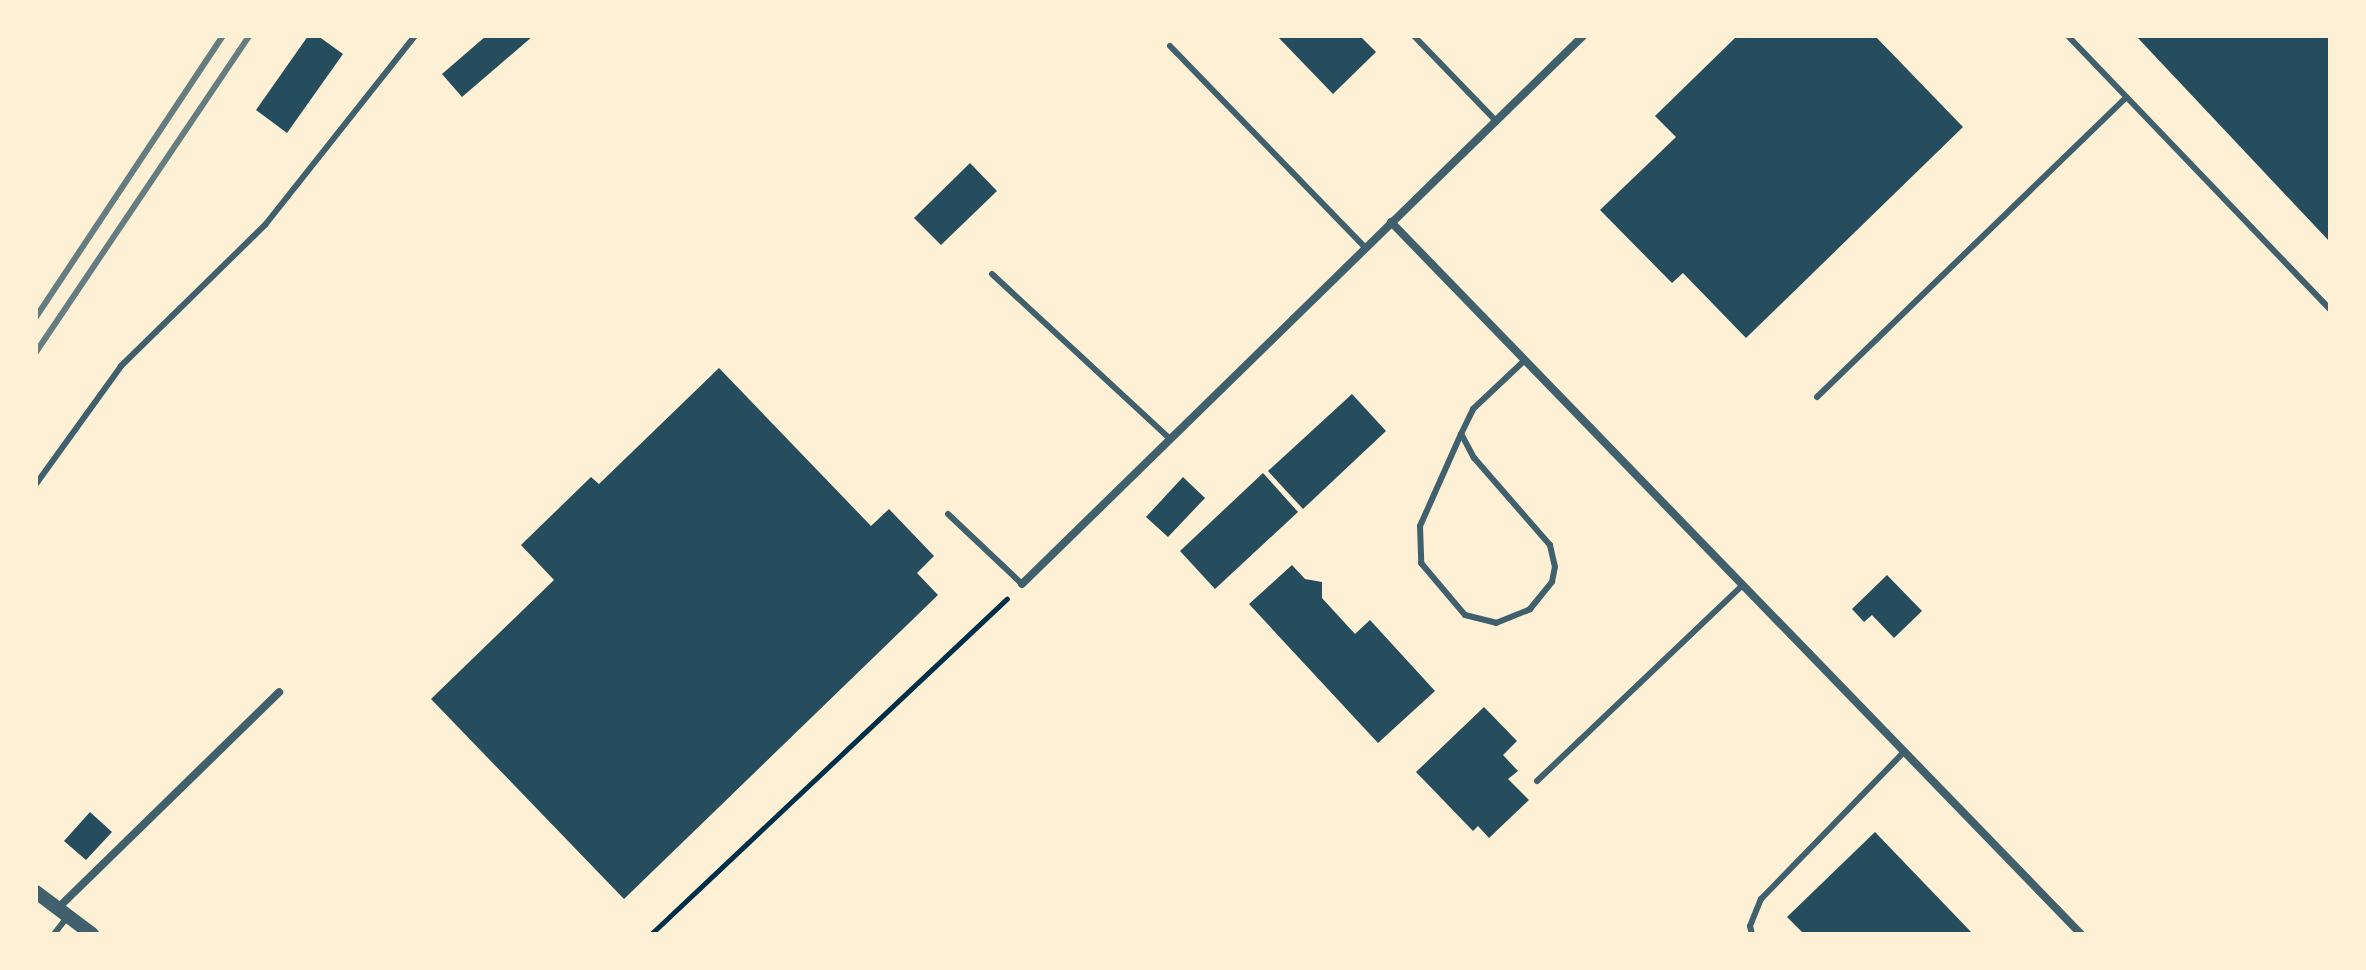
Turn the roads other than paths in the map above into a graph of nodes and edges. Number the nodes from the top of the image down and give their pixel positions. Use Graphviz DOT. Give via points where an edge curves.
graph roads {
  1 [pos="415,36"];
  2 [pos="1414,36"];
  3 [pos="1583,36"];
  4 [pos="2068,36"];
  5 [pos="1170,46"];
  6 [pos="2127,97"];
  7 [pos="1496,121"];
  8 [pos="1391,222"];
  9 [pos="1365,247"];
  10 [pos="992,274"];
  11 [pos="2330,309"];
  12 [pos="1525,360"];
  13 [pos="1817,397"];
  14 [pos="1461,434"];
  15 [pos="1170,439"];
  16 [pos="36,484"];
  17 [pos="948,514"];
  18 [pos="1022,584"];
  19 [pos="1743,585"];
  20 [pos="279,692"];
  21 [pos="1904,752"];
  22 [pos="1537,781"];
  23 [pos="36,892"];
  24 [pos="63,912"];
  25 [pos="54,934"];
  26 [pos="92,934"];
  27 [pos="1752,934"];
  28 [pos="2081,934"];
  1 -- 16 [label="lane" via="265,225 121,366"];
  2 -- 7 [label="lane"];
  3 -- 7 [label="street"];
  4 -- 6 [label="lane"];
  5 -- 9 [label="lane"];
  6 -- 11 [label="lane"];
  6 -- 13 [label="lane"];
  7 -- 8 [label="street"];
  8 -- 9 [label="street"];
  8 -- 12 [label="street"];
  9 -- 15 [label="street"];
  10 -- 15 [label="lane"];
  12 -- 14 [label="lane" via="1473,409"];
  12 -- 19 [label="street"];
  14 -- 14 [label="lane" via="1474,458 1550,545 1555,567 1552,582 1530,609 1496,623 1465,615 1421,563 1420,526"];
  15 -- 18 [label="street"];
  17 -- 18 [label="lane"];
  19 -- 21 [label="street"];
  19 -- 22 [label="lane"];
  20 -- 24 [label="street"];
  21 -- 27 [label="lane" via="1761,899"];
  21 -- 28 [label="street"];
  23 -- 24 [label="street"];
  24 -- 25 [label="lane"];
  24 -- 26 [label="street"];
}
